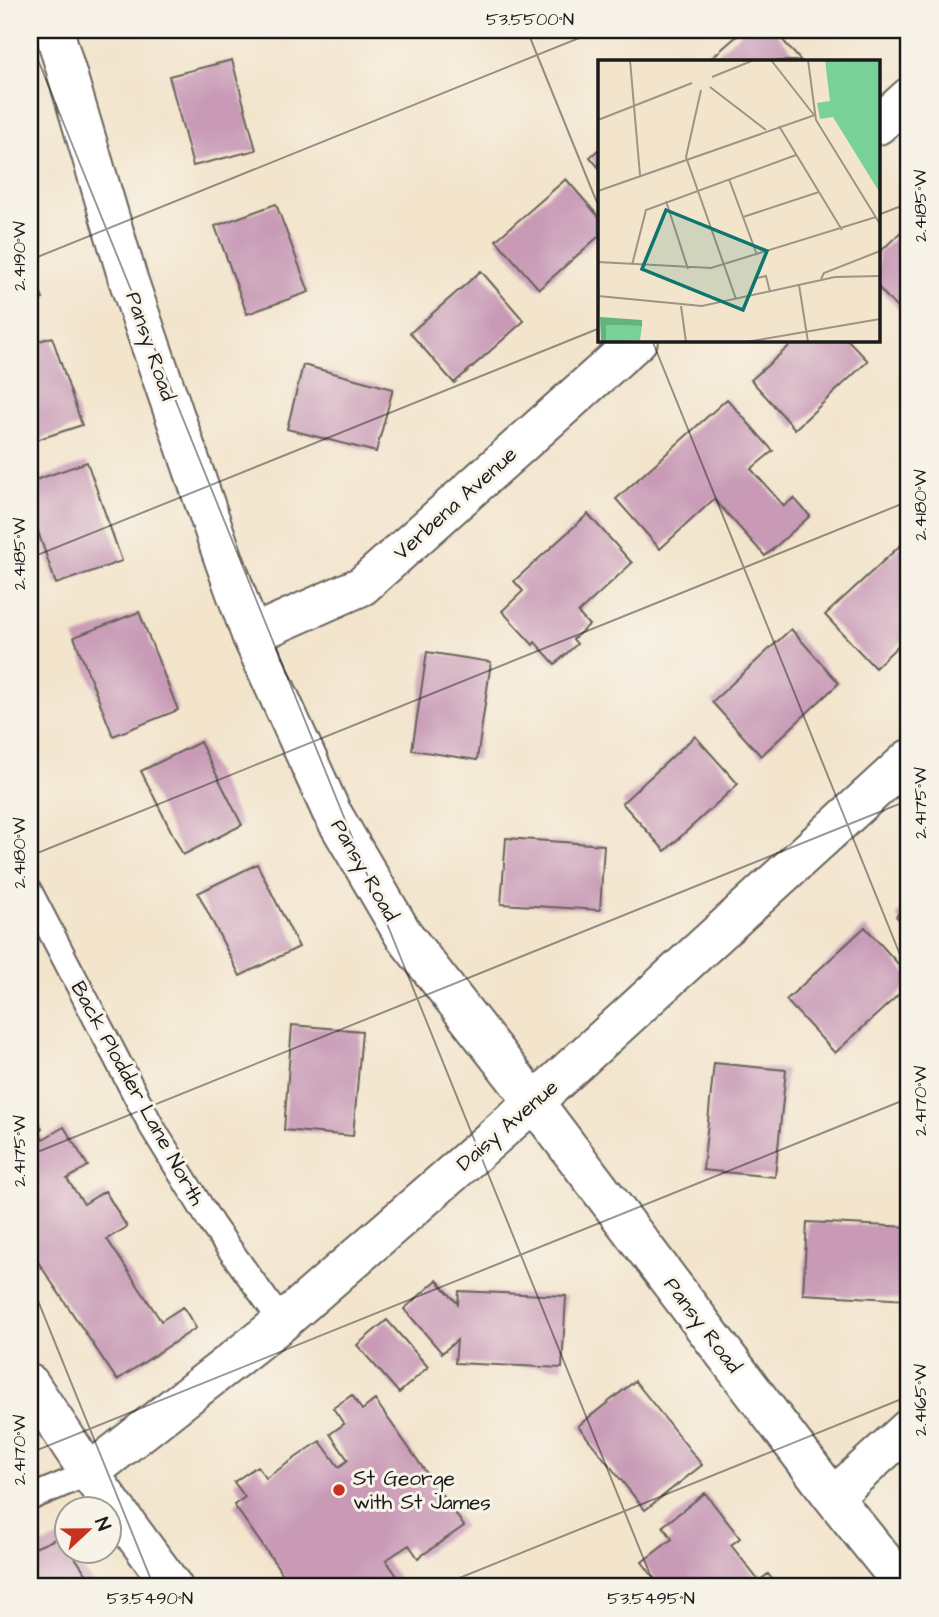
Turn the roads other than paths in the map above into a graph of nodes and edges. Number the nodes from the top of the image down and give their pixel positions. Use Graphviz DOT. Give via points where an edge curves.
graph roads {
  1 [pos="54,30"];
  2 [pos="909,97"];
  3 [pos="880,123"];
  4 [pos="637,341"];
  5 [pos="251,635"];
  6 [pos="909,759"];
  7 [pos="30,892"];
  8 [pos="534,1102"];
  9 [pos="282,1322"];
  10 [pos="30,1384"];
  11 [pos="909,1428"];
  12 [pos="89,1473"];
  13 [pos="833,1497"];
  14 [pos="30,1498"];
  15 [pos="173,1587"];
  16 [pos="905,1587"];
  1 -- 5 [label="street, Pansy Road" via="128,279"];
  2 -- 3 [label="street"];
  4 -- 5 [label="street, Verbena Avenue" via="362,586"];
  5 -- 8 [label="street, Pansy Road" via="331,811 403,934"];
  6 -- 8 [label="street, Daisy Avenue"];
  7 -- 9 [label="lane, Back Plodder Lane North" via="152,1127 213,1226"];
  8 -- 9 [label="street, Daisy Avenue"];
  8 -- 13 [label="street, Pansy Road"];
  9 -- 12 [label="street, Daisy Avenue"];
  10 -- 12 [label="street"];
  11 -- 13 [label="street"];
  12 -- 14 [label="lane"];
  12 -- 15 [label="street"];
  13 -- 16 [label="street, Pansy Road"];
}
